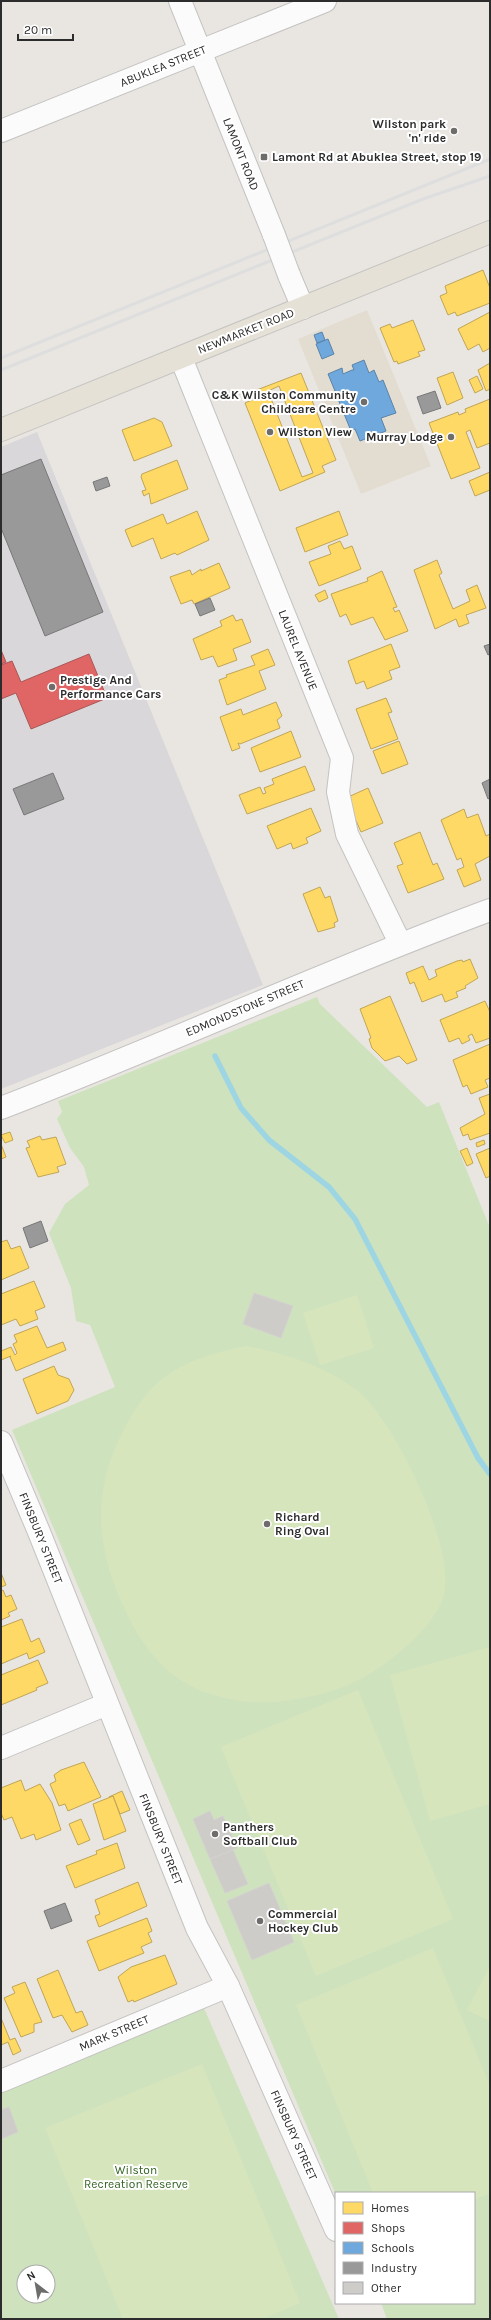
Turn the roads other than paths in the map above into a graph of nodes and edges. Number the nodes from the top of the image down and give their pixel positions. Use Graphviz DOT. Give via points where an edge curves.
graph roads {
  1 [pos="180,1"];
  2 [pos="325,1"];
  3 [pos="200,51"];
  4 [pos="1,131"];
  5 [pos="490,232"];
  6 [pos="303,308"];
  7 [pos="181,358"];
  8 [pos="1,430"];
  9 [pos="490,910"];
  10 [pos="400,943"];
  11 [pos="1,1108"];
  12 [pos="1,1442"];
  13 [pos="5,1465"];
  14 [pos="108,1704"];
  15 [pos="1,1748"];
  16 [pos="228,1986"];
  17 [pos="1,2081"];
  18 [pos="335,2228"];
  1 -- 3 [label="street, LAMONT ROAD"];
  2 -- 3 [label="street, ABUKLEA STREET"];
  3 -- 4 [label="street, ABUKLEA STREET"];
  3 -- 6 [label="street, LAMONT ROAD, bridge"];
  5 -- 6 [label="main road, NEWMARKET ROAD"];
  6 -- 7 [label="main road, NEWMARKET ROAD"];
  7 -- 8 [label="main road, NEWMARKET ROAD"];
  7 -- 10 [label="street, LAUREL AVENUE" via="342,758 338,792 347,834"];
  9 -- 10 [label="street, EDMONDSTONE STREET"];
  10 -- 11 [label="street, EDMONDSTONE STREET"];
  12 -- 13 [label="street, FINSBURY STREET"];
  13 -- 14 [label="street, FINSBURY STREET"];
  14 -- 15 [label="street"];
  14 -- 16 [label="street, FINSBURY STREET" via="197,1928"];
  16 -- 17 [label="street, MARK STREET"];
  16 -- 18 [label="street, FINSBURY STREET"];
}
